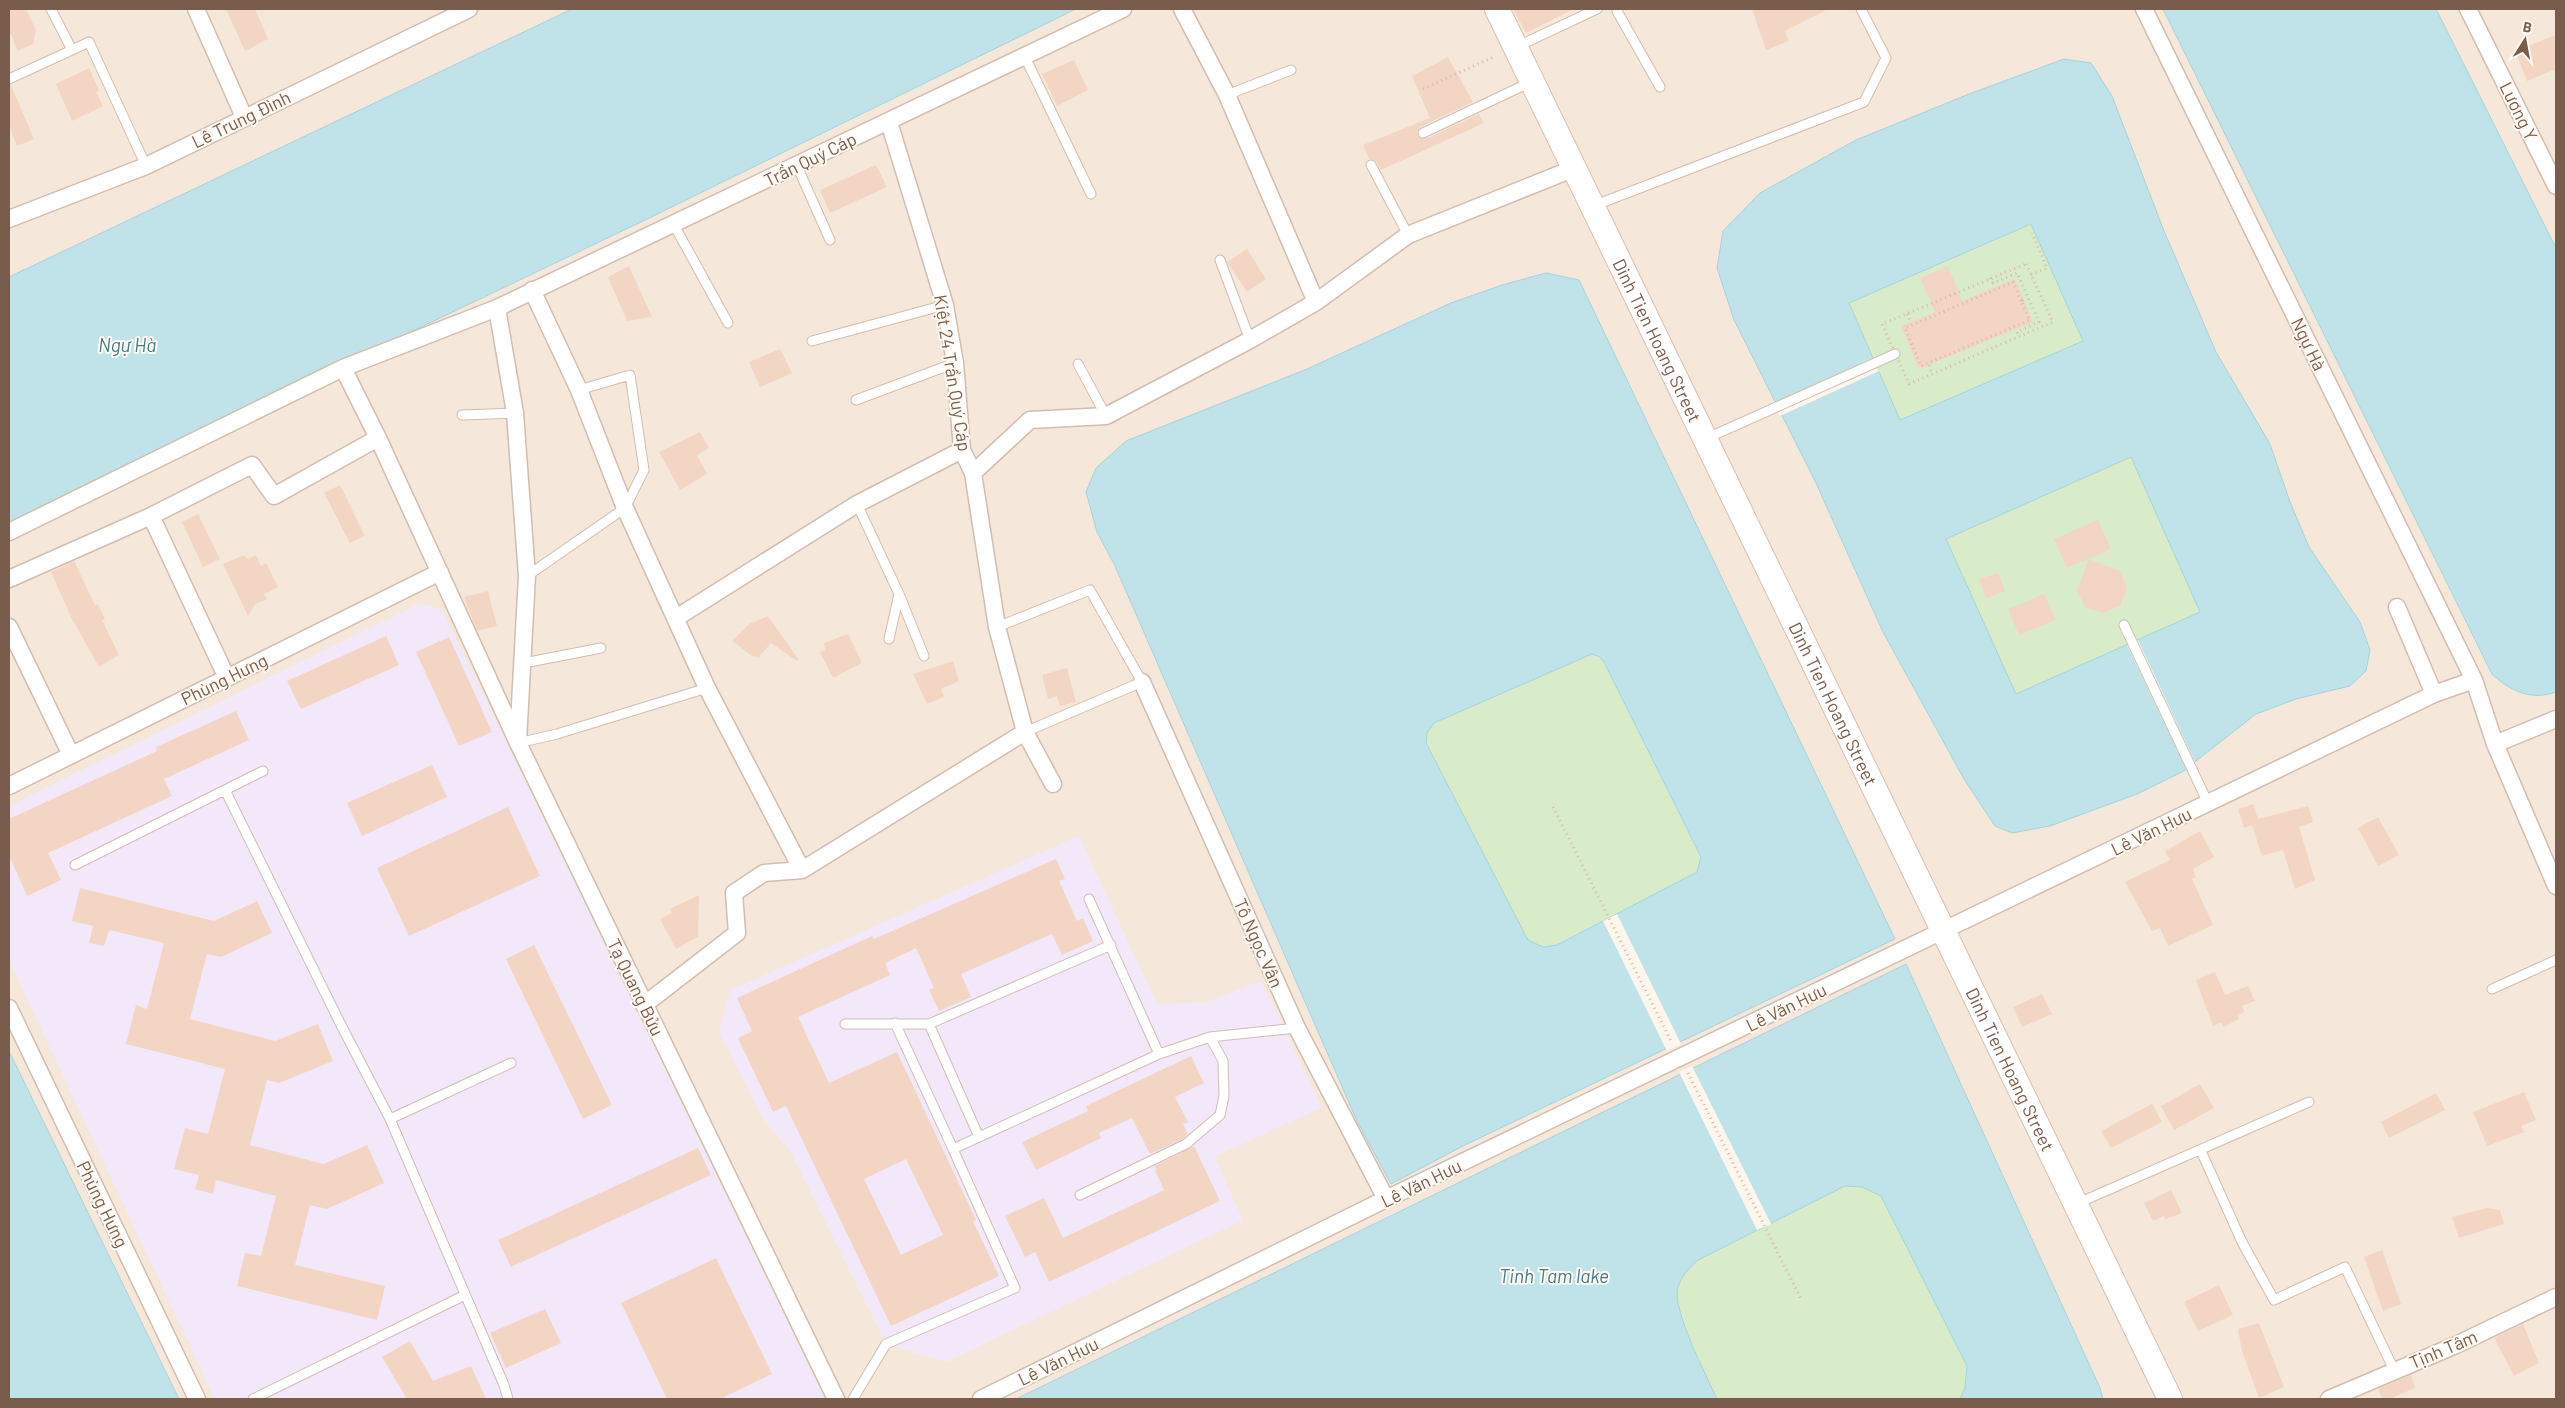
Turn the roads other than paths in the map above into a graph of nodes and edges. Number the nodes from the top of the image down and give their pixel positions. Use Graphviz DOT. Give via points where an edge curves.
graph roads {
  1 [pos="51,9"];
  2 [pos="196,9"];
  3 [pos="469,9"];
  4 [pos="1123,9"];
  5 [pos="1182,9"];
  6 [pos="1497,9"];
  7 [pos="1597,9"];
  8 [pos="1862,9"];
  9 [pos="2144,9"];
  10 [pos="2468,9"];
  11 [pos="1617,11"];
  12 [pos="1516,47"];
  13 [pos="72,50"];
  14 [pos="1024,55"];
  15 [pos="1292,70"];
  16 [pos="9,79"];
  17 [pos="1532,81"];
  18 [pos="1660,87"];
  19 [pos="1227,95"];
  20 [pos="244,117"];
  21 [pos="889,122"];
  22 [pos="1423,133"];
  23 [pos="1370,165"];
  24 [pos="146,166"];
  25 [pos="797,166"];
  26 [pos="1575,168"];
  27 [pos="2556,186"];
  28 [pos="1091,194"];
  29 [pos="1593,206"];
  30 [pos="9,219"];
  31 [pos="674,225"];
  32 [pos="1408,235"];
  33 [pos="830,240"];
  34 [pos="1220,260"];
  35 [pos="532,290"];
  36 [pos="1316,302"];
  37 [pos="945,305"];
  38 [pos="497,308"];
  39 [pos="728,323"];
  40 [pos="1250,340"];
  41 [pos="812,341"];
  42 [pos="1895,354"];
  43 [pos="955,364"];
  44 [pos="1078,364"];
  45 [pos="343,368"];
  46 [pos="579,390"];
  47 [pos="856,400"];
  48 [pos="515,413"];
  49 [pos="462,415"];
  50 [pos="1106,416"];
  51 [pos="378,438"];
  52 [pos="1705,439"];
  53 [pos="962,450"];
  54 [pos="973,473"];
  55 [pos="857,504"];
  56 [pos="625,508"];
  57 [pos="151,516"];
  58 [pos="9,532"];
  59 [pos="440,572"];
  60 [pos="527,576"];
  61 [pos="9,579"];
  62 [pos="899,594"];
  63 [pos="2397,607"];
  64 [pos="676,618"];
  65 [pos="2124,625"];
  66 [pos="9,627"];
  67 [pos="997,627"];
  68 [pos="890,639"];
  69 [pos="601,648"];
  70 [pos="924,656"];
  71 [pos="524,663"];
  72 [pos="227,678"];
  73 [pos="2474,680"];
  74 [pos="1142,682"];
  75 [pos="707,688"];
  76 [pos="2434,694"];
  77 [pos="2556,719"];
  78 [pos="1025,732"];
  79 [pos="518,743"];
  80 [pos="2495,744"];
  81 [pos="70,755"];
  82 [pos="263,771"];
  83 [pos="1053,784"];
  84 [pos="9,786"];
  85 [pos="224,790"];
  86 [pos="2208,803"];
  87 [pos="75,865"];
  88 [pos="802,870"];
  89 [pos="2556,886"];
  90 [pos="1089,899"];
  91 [pos="1944,931"];
  92 [pos="1111,944"];
  93 [pos="2556,960"];
  94 [pos="2492,989"];
  95 [pos="644,1005"];
  96 [pos="9,1008"];
  97 [pos="895,1023"];
  98 [pos="845,1024"];
  99 [pos="929,1024"];
  100 [pos="1297,1028"];
  101 [pos="1210,1037"];
  102 [pos="1159,1054"];
  103 [pos="512,1063"];
  104 [pos="2309,1102"];
  105 [pos="390,1119"];
  106 [pos="980,1137"];
  107 [pos="954,1150"];
  108 [pos="2201,1151"];
  109 [pos="1080,1195"];
  110 [pos="1386,1199"];
  111 [pos="2076,1204"];
  112 [pos="465,1295"];
  113 [pos="2556,1297"];
  114 [pos="2394,1370"];
  115 [pos="197,1399"];
  116 [pos="253,1399"];
  117 [pos="508,1399"];
  118 [pos="836,1399"];
  119 [pos="853,1399"];
  120 [pos="981,1399"];
  121 [pos="2170,1399"];
  122 [pos="2329,1399"];
  1 -- 13 [label="lane"];
  2 -- 20 [label="street"];
  3 -- 20 [label="street, Lê Trung Đình"];
  4 -- 14 [label="street, Trần Quý Cáp"];
  5 -- 19 [label="street"];
  6 -- 12 [label="main road, Dinh Tien Hoang Street"];
  7 -- 12 [label="lane"];
  8 -- 29 [label="lane" via="1886,58 1864,102"];
  9 -- 73 [label="street, Ngự Hà"];
  10 -- 27 [label="street, Lương Y"];
  11 -- 18 [label="lane"];
  12 -- 17 [label="main road, Dinh Tien Hoang Street"];
  13 -- 16 [label="lane"];
  13 -- 24 [label="lane" via="89,42"];
  14 -- 21 [label="street, Trần Quý Cáp"];
  14 -- 28 [label="lane"];
  15 -- 19 [label="lane"];
  17 -- 22 [label="lane"];
  17 -- 26 [label="main road, Dinh Tien Hoang Street"];
  19 -- 36 [label="street"];
  20 -- 24 [label="street, Lê Trung Đình"];
  21 -- 25 [label="street, Trần Quý Cáp"];
  21 -- 37 [label="street, Kiệt 24 Trần Quý Cáp"];
  23 -- 32 [label="lane"];
  24 -- 30 [label="street, Lê Trung Đình"];
  25 -- 31 [label="street, Trần Quý Cáp"];
  25 -- 33 [label="lane"];
  26 -- 29 [label="main road, Dinh Tien Hoang Street"];
  26 -- 32 [label="street"];
  29 -- 52 [label="main road, Dinh Tien Hoang Street"];
  31 -- 35 [label="street, Trần Quý Cáp"];
  31 -- 39 [label="lane"];
  32 -- 36 [label="street"];
  34 -- 40 [label="lane"];
  35 -- 38 [label="street, Trần Quý Cáp"];
  35 -- 46 [label="street"];
  36 -- 40 [label="street"];
  37 -- 41 [label="lane"];
  37 -- 43 [label="street, Kiệt 24 Trần Quý Cáp"];
  38 -- 45 [label="street, Trần Quý Cáp"];
  38 -- 48 [label="street"];
  40 -- 50 [label="street"];
  42 -- 52 [label="lane"];
  43 -- 47 [label="lane"];
  43 -- 53 [label="street, Kiệt 24 Trần Quý Cáp"];
  44 -- 50 [label="lane"];
  45 -- 51 [label="street, Tạ Quang Bửu"];
  45 -- 58 [label="street, Trần Quý Cáp"];
  46 -- 56 [label="street"];
  46 -- 56 [label="lane" via="630,375 644,470"];
  48 -- 49 [label="lane"];
  48 -- 60 [label="street"];
  50 -- 54 [label="street" via="1030,420"];
  51 -- 57 [label="street" via="274,496 252,465"];
  51 -- 59 [label="street, Tạ Quang Bửu"];
  52 -- 91 [label="main road, Dinh Tien Hoang Street"];
  53 -- 54 [label="street, Kiệt 24 Trần Quý Cáp"];
  53 -- 55 [label="street"];
  54 -- 67 [label="street, Kiệt 24 Trần Quý Cáp"];
  55 -- 62 [label="lane"];
  55 -- 64 [label="street"];
  56 -- 60 [label="lane"];
  56 -- 64 [label="street"];
  57 -- 61 [label="street"];
  57 -- 72 [label="street"];
  59 -- 72 [label="street, Phùng Hưng"];
  59 -- 79 [label="street, Tạ Quang Bửu"];
  60 -- 71 [label="street"];
  62 -- 68 [label="lane"];
  62 -- 70 [label="lane"];
  63 -- 76 [label="street"];
  64 -- 75 [label="street"];
  65 -- 86 [label="lane"];
  66 -- 81 [label="street"];
  67 -- 74 [label="lane" via="1090,590"];
  67 -- 78 [label="street, Kiệt 24 Trần Quý Cáp"];
  69 -- 71 [label="lane"];
  71 -- 79 [label="street"];
  72 -- 81 [label="street, Phùng Hưng"];
  73 -- 76 [label="street, Lê Văn Hưu"];
  73 -- 80 [label="street"];
  74 -- 78 [label="lane"];
  74 -- 100 [label="street, Tô Ngọc Vân"];
  75 -- 79 [label="lane"];
  75 -- 88 [label="street"];
  76 -- 86 [label="street, Lê Văn Hưu"];
  77 -- 80 [label="street"];
  78 -- 83 [label="street, Kiệt 24 Trần Quý Cáp"];
  78 -- 88 [label="street"];
  79 -- 95 [label="street, Tạ Quang Bửu"];
  80 -- 89 [label="street"];
  81 -- 84 [label="street, Phùng Hưng"];
  82 -- 85 [label="lane"];
  85 -- 87 [label="lane"];
  85 -- 105 [label="lane"];
  86 -- 91 [label="street, Lê Văn Hưu"];
  88 -- 95 [label="street" via="764,874 734,893 737,933"];
  90 -- 92 [label="lane"];
  91 -- 110 [label="street, Lê Văn Hưu"];
  91 -- 111 [label="main road, Dinh Tien Hoang Street"];
  92 -- 99 [label="lane"];
  92 -- 102 [label="lane"];
  93 -- 94 [label="lane"];
  95 -- 118 [label="street, Tạ Quang Bửu"];
  96 -- 115 [label="street, Phùng Hưng"];
  97 -- 98 [label="lane"];
  97 -- 99 [label="lane"];
  97 -- 107 [label="lane"];
  99 -- 106 [label="lane"];
  100 -- 101 [label="lane"];
  100 -- 110 [label="street, Tô Ngọc Vân"];
  101 -- 102 [label="lane"];
  101 -- 109 [label="lane" via="1223,1061 1224,1096 1220,1115 1186,1144"];
  102 -- 106 [label="lane"];
  103 -- 105 [label="lane"];
  104 -- 108 [label="lane"];
  105 -- 112 [label="lane"];
  106 -- 107 [label="lane"];
  107 -- 119 [label="lane" via="1015,1288 886,1344"];
  108 -- 111 [label="lane"];
  108 -- 114 [label="lane" via="2242,1242 2274,1300 2346,1267"];
  110 -- 120 [label="street, Lê Văn Hưu"];
  111 -- 121 [label="main road, Dinh Tien Hoang Street"];
  112 -- 116 [label="lane"];
  112 -- 117 [label="lane"];
  113 -- 114 [label="street, Tịnh Tâm" via="2456,1345"];
  114 -- 122 [label="street, Tịnh Tâm"];
}
